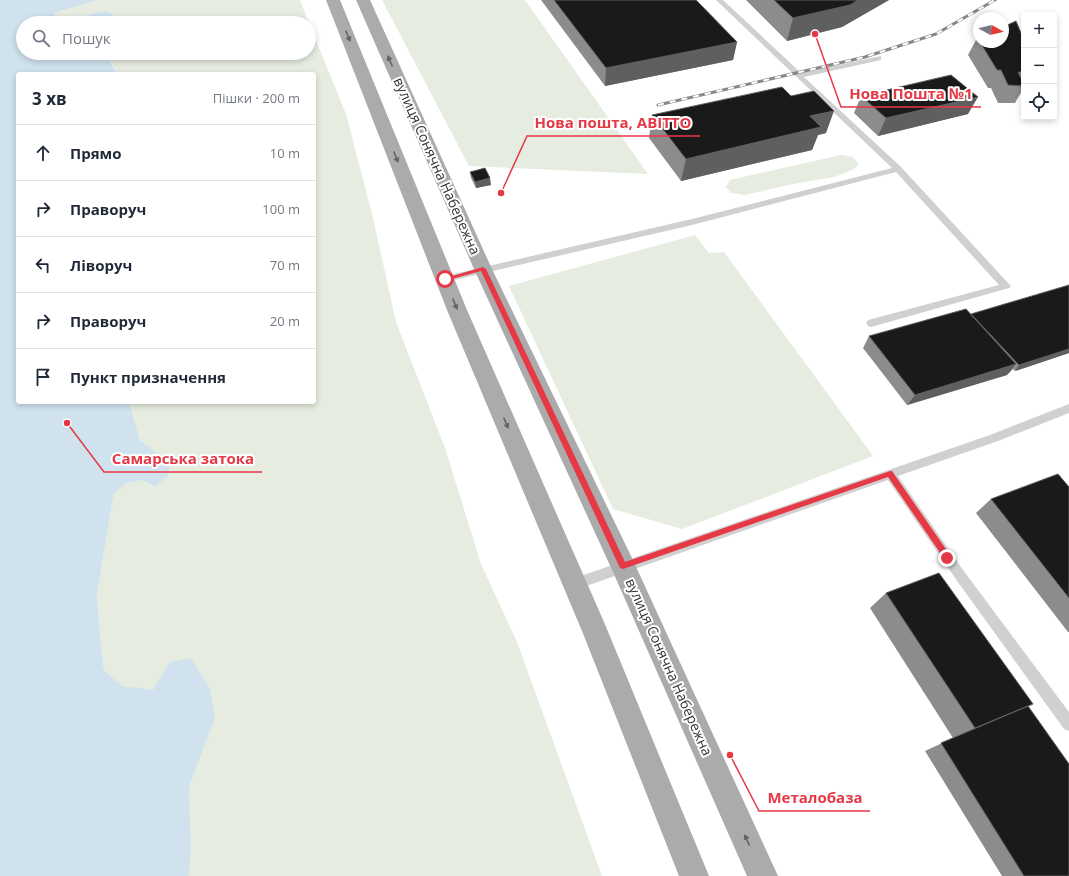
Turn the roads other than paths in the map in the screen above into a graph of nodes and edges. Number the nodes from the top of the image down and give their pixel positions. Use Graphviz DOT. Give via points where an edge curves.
graph roads {
  1 [pos="333,0"];
  2 [pos="363,0"];
  3 [pos="719,0"];
  4 [pos="878,58"];
  5 [pos="799,76"];
  6 [pos="898,169"];
  7 [pos="483,269"];
  8 [pos="445,279"];
  9 [pos="871,323"];
  10 [pos="1069,408"];
  11 [pos="890,474"];
  12 [pos="623,566"];
  13 [pos="575,584"];
  14 [pos="1069,724"];
  15 [pos="694,876"];
  16 [pos="763,876"];
  1 -- 8 [label="main road, one-way"];
  7 -- 2 [label="main road, вулиця Сонячна Набережна, one-way"];
  3 -- 5 [label="lane"];
  4 -- 5 [label="lane"];
  5 -- 6 [label="lane"];
  6 -- 7 [label="lane" via="692,222"];
  6 -- 9 [label="lane" via="1006,286"];
  7 -- 8 [label="lane"];
  7 -- 12 [label="main road, вулиця Сонячна Набережна"];
  8 -- 13 [label="main road, one-way"];
  10 -- 11 [label="lane" via="994,438"];
  11 -- 12 [label="lane"];
  11 -- 14 [label="lane" via="959,574"];
  12 -- 13 [label="lane"];
  16 -- 12 [label="main road, вулиця Сонячна Набережна, one-way"];
  13 -- 15 [label="main road"];
}
